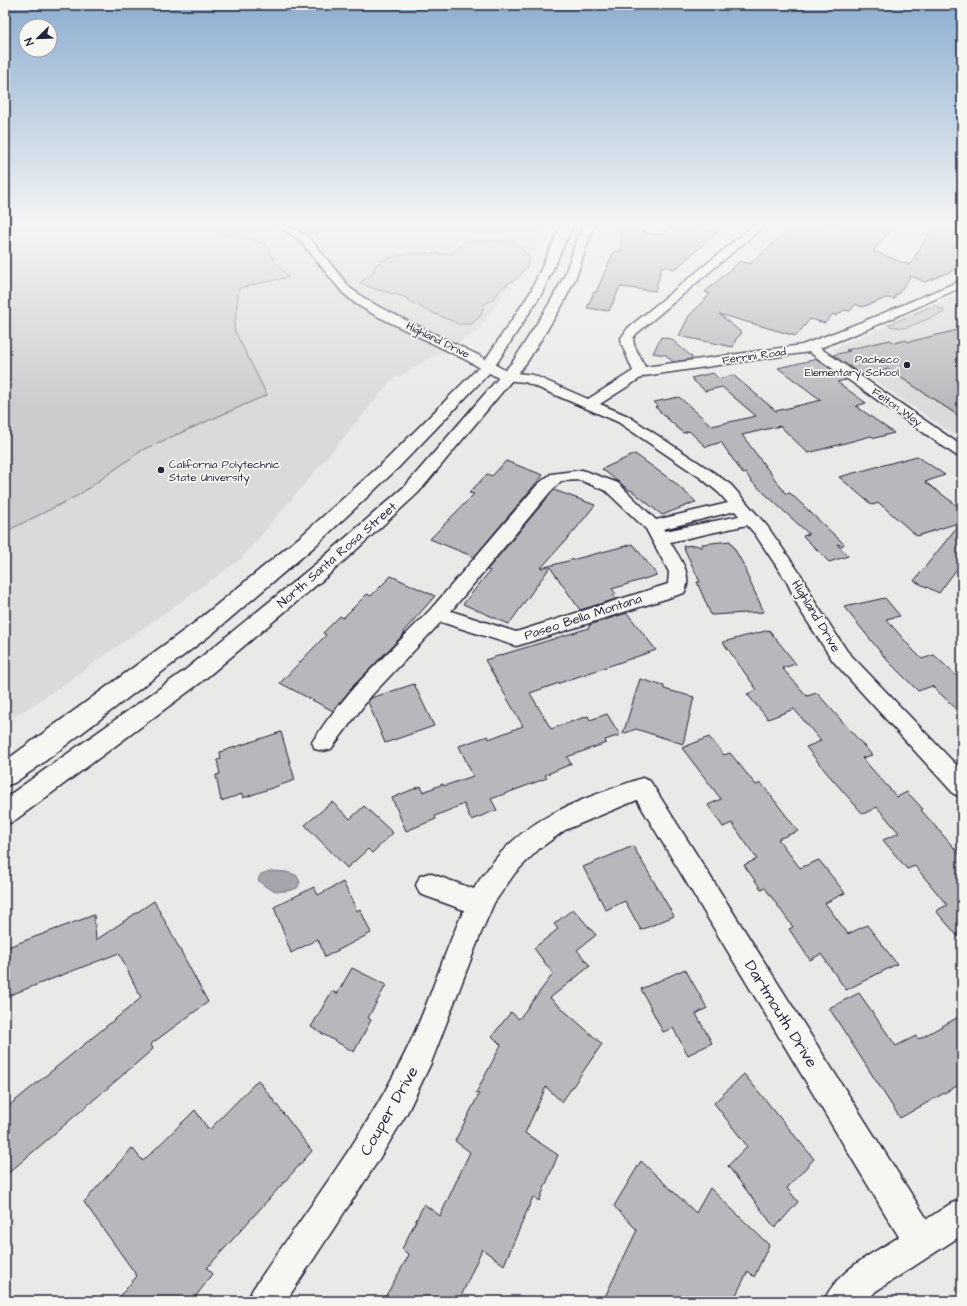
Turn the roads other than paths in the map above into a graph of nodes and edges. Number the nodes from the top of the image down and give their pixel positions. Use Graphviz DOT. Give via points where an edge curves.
graph roads {
  1 [pos="343,286"];
  2 [pos="539,286"];
  3 [pos="565,286"];
  4 [pos="687,286"];
  5 [pos="955,286"];
  6 [pos="811,347"];
  7 [pos="498,371"];
  8 [pos="640,372"];
  9 [pos="590,404"];
  10 [pos="669,448"];
  11 [pos="962,453"];
  12 [pos="745,511"];
  13 [pos="657,532"];
  14 [pos="438,614"];
  15 [pos="323,742"];
  16 [pos="5,775"];
  17 [pos="962,787"];
  18 [pos="642,788"];
  19 [pos="5,813"];
  20 [pos="429,885"];
  21 [pos="481,904"];
  22 [pos="962,1216"];
  23 [pos="921,1241"];
  24 [pos="265,1301"];
  25 [pos="842,1301"];
  1 -- 7 [label="street, Highland Drive" via="377,311"];
  2 -- 7 [label="highway, North Santa Rosa Street"];
  3 -- 7 [label="highway, North Santa Rosa Street" via="520,362"];
  4 -- 8 [label="street" via="627,338"];
  5 -- 6 [label="street, Ferrini Road"];
  6 -- 8 [label="street, Ferrini Road" via="805,350"];
  6 -- 11 [label="street, Felton Way"];
  7 -- 9 [label="street, Highland Drive" via="528,378"];
  7 -- 10 [label="street, Highland Drive" via="521,390"];
  7 -- 16 [label="highway, North Santa Rosa Street" via="308,541 205,627"];
  7 -- 19 [label="highway, North Santa Rosa Street" via="412,489 325,567 192,676"];
  8 -- 9 [label="street, Ferrini Road"];
  9 -- 10 [label="street, Highland Drive" via="623,419"];
  10 -- 12 [label="street, Highland Drive" via="725,489"];
  12 -- 13 [label="street" via="744,520"];
  12 -- 17 [label="street, Highland Drive" via="795,580 807,605 840,656"];
  13 -- 14 [label="street, Paseo Bella Montana" via="612,487 582,475 557,476 544,488"];
  13 -- 14 [label="street, Paseo Bella Montana" via="678,572 676,588 516,638"];
  14 -- 15 [label="street, Paseo Bella Montana" via="366,689"];
  18 -- 21 [label="street, Couper Drive" via="586,808 557,822 530,841 506,865 485,894"];
  18 -- 23 [label="street, Dartmouth Drive"];
  20 -- 21 [label="street"];
  21 -- 24 [label="street, Couper Drive" via="421,1053 396,1102 365,1153"];
  22 -- 23 [label="street"];
  23 -- 25 [label="street" via="864,1279"];
}
